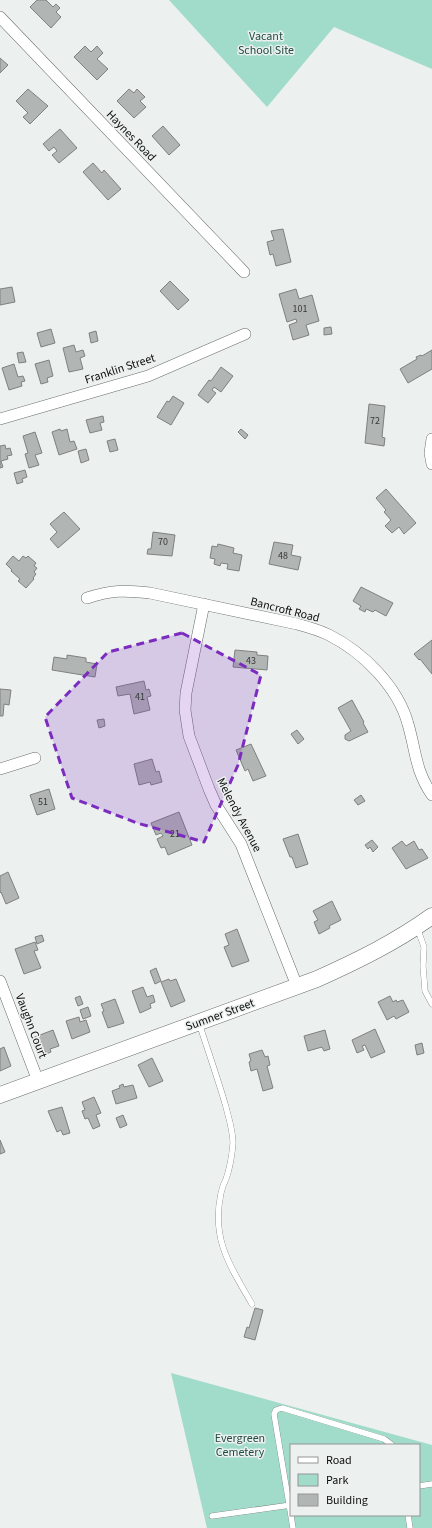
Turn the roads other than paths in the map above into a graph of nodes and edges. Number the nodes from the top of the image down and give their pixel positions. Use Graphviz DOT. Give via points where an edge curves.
graph roads {
  1 [pos="0,17"];
  2 [pos="244,272"];
  3 [pos="245,334"];
  4 [pos="0,419"];
  5 [pos="432,439"];
  6 [pos="432,464"];
  7 [pos="87,598"];
  8 [pos="204,604"];
  9 [pos="35,758"];
  10 [pos="0,769"];
  11 [pos="432,795"];
  12 [pos="432,916"];
  13 [pos="417,927"];
  14 [pos="0,981"];
  15 [pos="297,986"];
  16 [pos="432,1004"];
  17 [pos="199,1023"];
  18 [pos="38,1081"];
  19 [pos="0,1095"];
  20 [pos="252,1304"];
  21 [pos="391,1444"];
  22 [pos="432,1484"];
  23 [pos="420,1486"];
  24 [pos="290,1505"];
  25 [pos="212,1516"];
  26 [pos="291,1516"];
  27 [pos="408,1516"];
  28 [pos="293,1528"];
  29 [pos="410,1528"];
  1 -- 2 [label="street, Haynes Road"];
  3 -- 4 [label="street, Franklin Street" via="148,376"];
  5 -- 6 [label="street"];
  7 -- 8 [label="street, Bancroft Road" via="104,592 128,590"];
  8 -- 11 [label="street, Bancroft Road" via="315,629 330,635 359,656 388,682 400,702 408,723 417,767"];
  8 -- 15 [label="street, Melendy Avenue" via="186,693 189,736 216,805 241,844"];
  9 -- 10 [label="street"];
  12 -- 13 [label="main road, Sumner Street"];
  13 -- 15 [label="main road, Sumner Street" via="363,958"];
  13 -- 16 [label="lane" via="424,948 425,991"];
  14 -- 18 [label="street, Vaughn Court"];
  15 -- 17 [label="main road, Sumner Street"];
  17 -- 18 [label="main road, Sumner Street"];
  17 -- 20 [label="lane" via="220,1088 233,1143 218,1210 219,1235 232,1269"];
  18 -- 19 [label="main road, Sumner Street"];
  21 -- 24 [label="lane" via="384,1439 278,1408 274,1414"];
  22 -- 23 [label="lane"];
  24 -- 25 [label="lane"];
  26 -- 28 [label="lane"];
  27 -- 29 [label="lane"];
}
